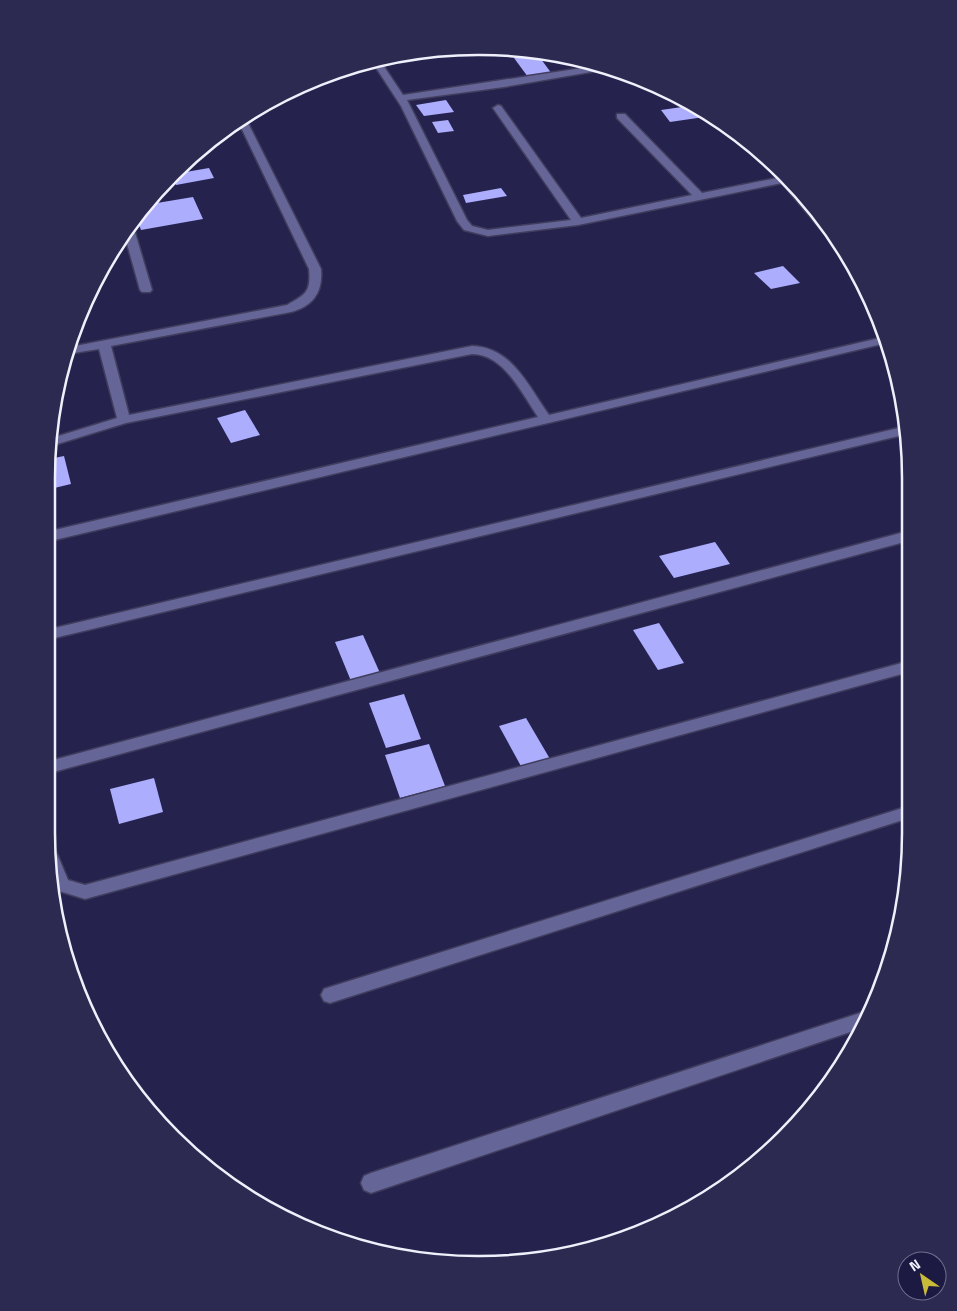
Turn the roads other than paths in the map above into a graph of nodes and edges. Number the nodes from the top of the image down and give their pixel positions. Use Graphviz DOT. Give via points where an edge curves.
graph roads {
  1 [pos="379,67"];
  2 [pos="593,71"];
  3 [pos="400,98"];
  4 [pos="498,108"];
  5 [pos="621,116"];
  6 [pos="245,125"];
  7 [pos="779,180"];
  8 [pos="700,197"];
  9 [pos="578,222"];
  10 [pos="130,237"];
  11 [pos="146,290"];
  12 [pos="880,341"];
  13 [pos="104,343"];
  14 [pos="75,349"];
  15 [pos="546,419"];
  16 [pos="124,420"];
  17 [pos="899,432"];
  18 [pos="57,440"];
  19 [pos="55,535"];
  20 [pos="902,538"];
  21 [pos="55,632"];
  22 [pos="902,668"];
  23 [pos="55,766"];
  24 [pos="902,815"];
  25 [pos="58,874"];
  26 [pos="330,994"];
  27 [pos="857,1022"];
  28 [pos="371,1183"];
  1 -- 3 [label="street"];
  2 -- 3 [label="street"];
  3 -- 9 [label="street" via="468,228 488,233"];
  4 -- 9 [label="street"];
  5 -- 8 [label="street"];
  6 -- 13 [label="street" via="315,269 312,296 290,308"];
  7 -- 8 [label="street"];
  8 -- 9 [label="street"];
  10 -- 11 [label="street"];
  12 -- 15 [label="street"];
  13 -- 14 [label="street"];
  13 -- 16 [label="street"];
  15 -- 16 [label="street" via="497,356 472,350"];
  15 -- 19 [label="street"];
  16 -- 18 [label="street"];
  17 -- 21 [label="street"];
  20 -- 23 [label="street"];
  22 -- 25 [label="street" via="84,892 62,885"];
  24 -- 26 [label="street"];
  27 -- 28 [label="street"];
}
